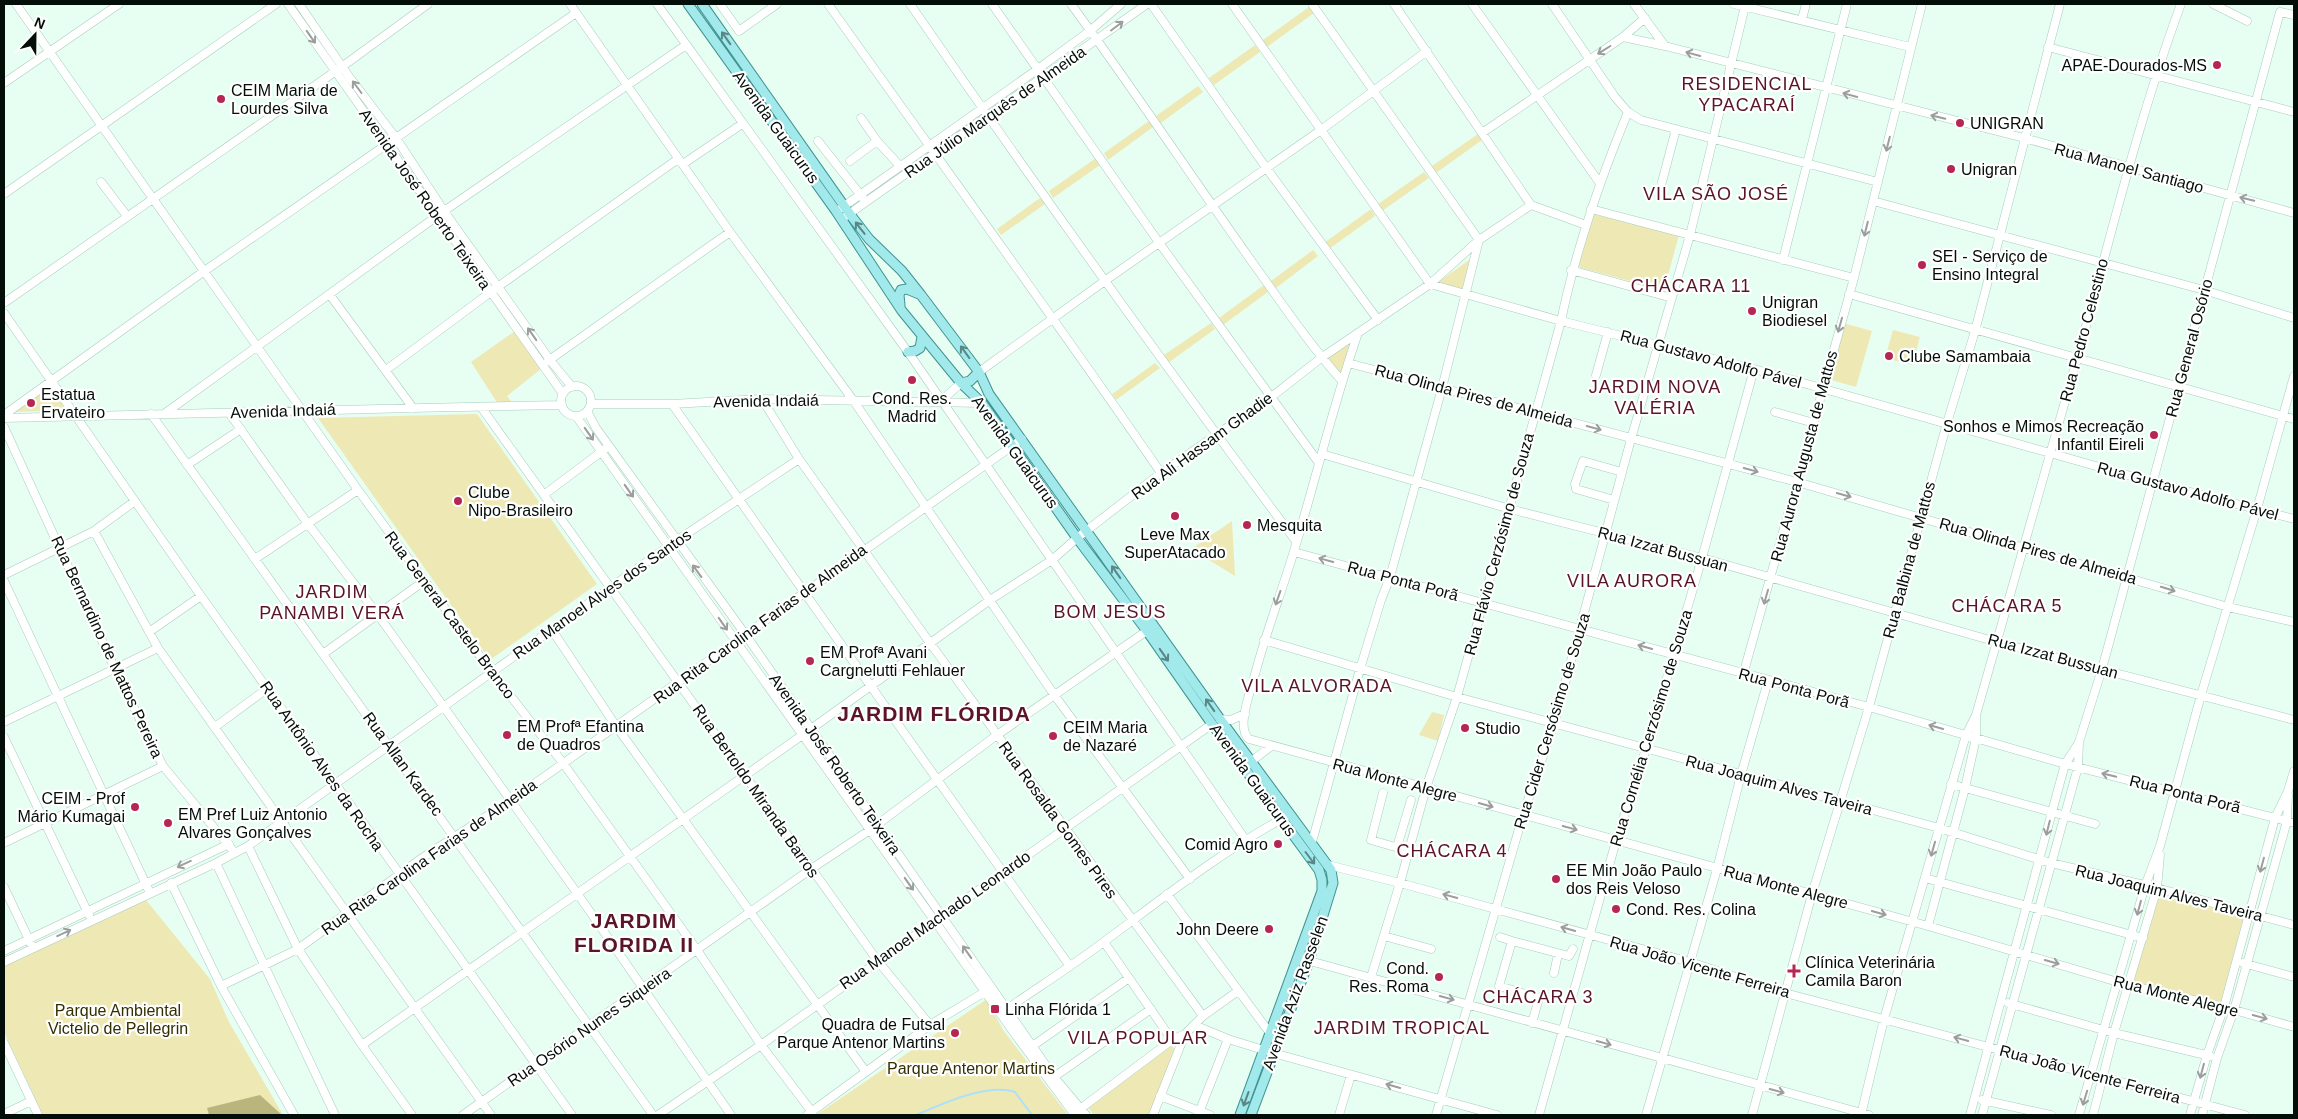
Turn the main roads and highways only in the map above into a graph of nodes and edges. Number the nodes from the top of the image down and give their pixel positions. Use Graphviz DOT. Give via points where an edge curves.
graph roads {
  1 [pos="688,4"];
  2 [pos="702,4"];
  3 [pos="843,212"];
  4 [pos="921,295"];
  5 [pos="902,311"];
  6 [pos="922,337"];
  7 [pos="908,352"];
  8 [pos="983,370"];
  9 [pos="961,383"];
  10 [pos="1151,628"];
  11 [pos="1216,722"];
  12 [pos="1330,868"];
  13 [pos="1322,880"];
  14 [pos="1272,1050"];
  15 [pos="1240,1115"];
  16 [pos="1251,1115"];
  1 -- 3 [label="main road, Avenida Guaicurus"];
  3 -- 2 [label="main road, Avenida Guaicurus, one-way"];
  4 -- 3 [label="main road, Avenida Guaicurus, one-way" via="902,271"];
  3 -- 5 [label="main road, Avenida Guaicurus"];
  4 -- 5 [label="main road" via="901,290 898,301"];
  8 -- 4 [label="main road, Avenida Guaicurus, one-way"];
  5 -- 6 [label="main road, Avenida Guaicurus"];
  6 -- 7 [label="main road" via="920,348"];
  6 -- 9 [label="main road, Avenida Guaicurus"];
  8 -- 9 [label="main road" via="970,381"];
  10 -- 8 [label="main road, Avenida Guaicurus, one-way" via="1087,530 989,394"];
  9 -- 10 [label="main road, Avenida Guaicurus" via="982,403 1077,538"];
  10 -- 11 [label="main road, Avenida Guaicurus"];
  11 -- 12 [label="main road, Avenida Guaicurus" via="1252,761"];
  11 -- 13 [label="main road, Avenida Guaicurus, one-way" via="1243,767 1319,870"];
  12 -- 14 [label="main road, Avenida Aziz Rasselen" via="1333,884 1309,961"];
  13 -- 14 [label="main road, Avenida Aziz Rasselen" via="1322,891 1270,1035"];
  14 -- 15 [label="main road, Avenida Aziz Rasselen, one-way"];
  14 -- 16 [label="main road, Avenida Aziz Rasselen"];
}
